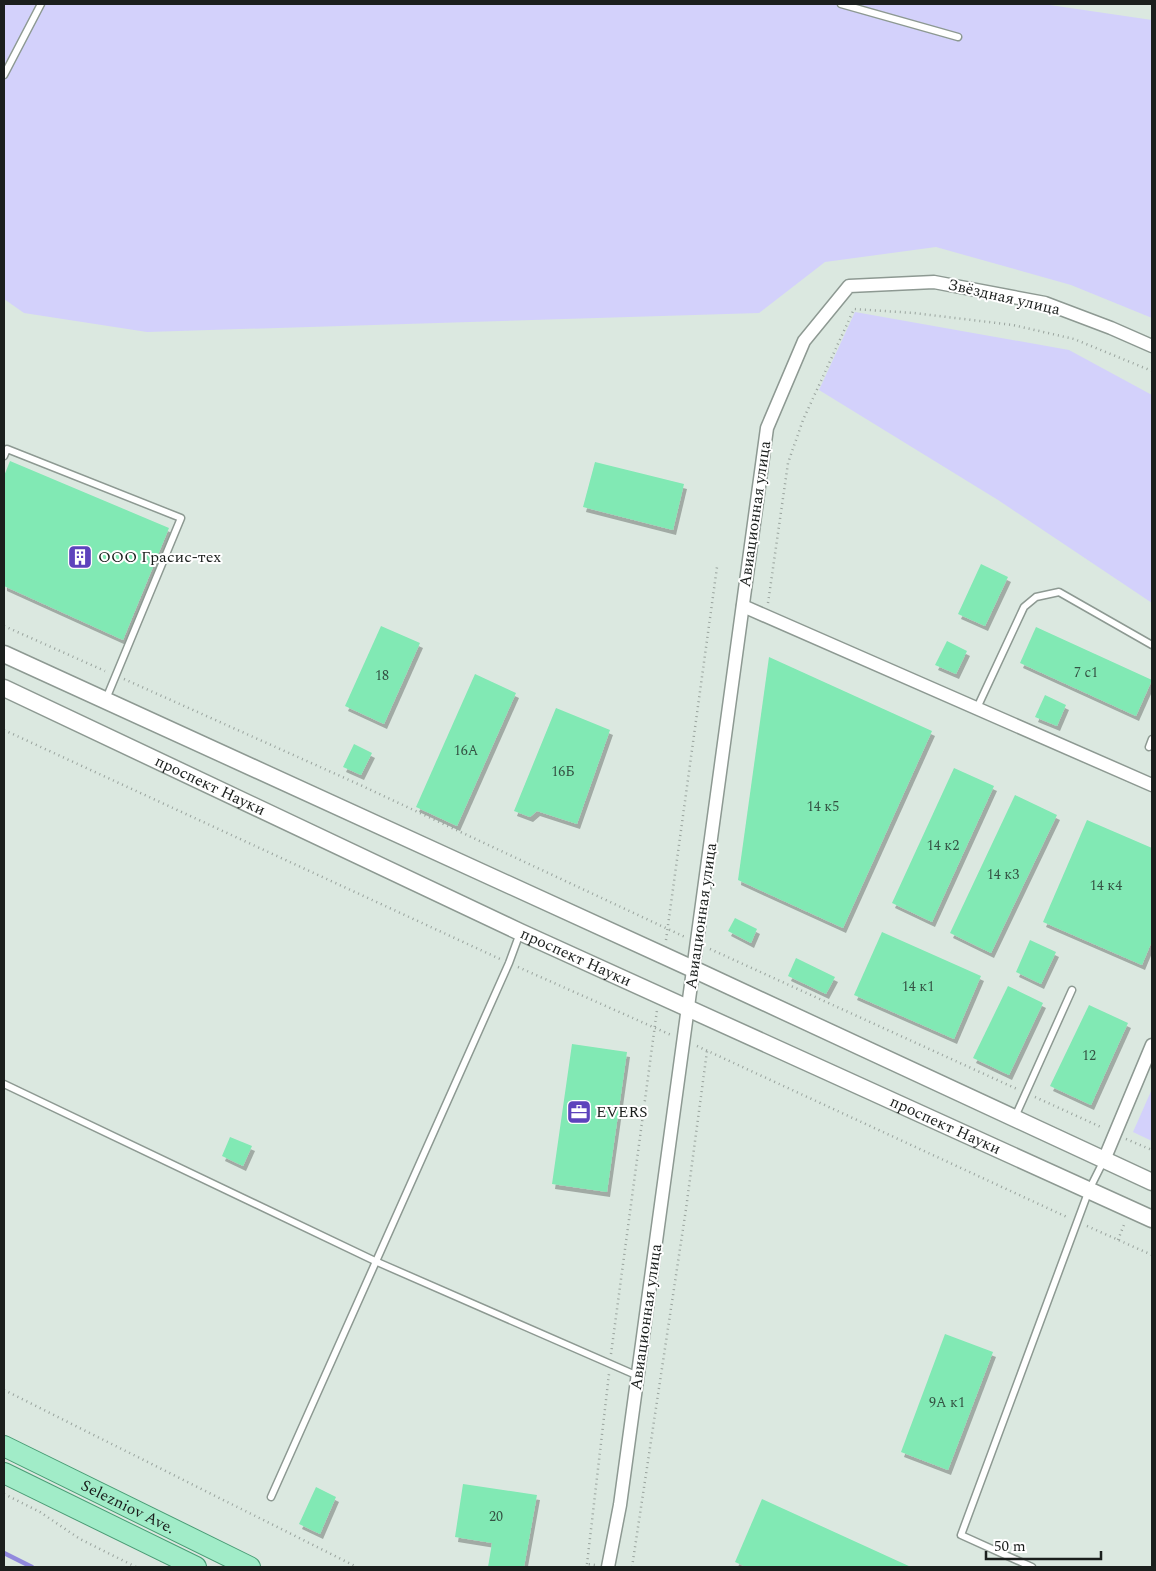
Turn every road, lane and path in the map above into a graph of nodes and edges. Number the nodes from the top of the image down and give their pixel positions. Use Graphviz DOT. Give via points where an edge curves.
graph roads {
  1 [pos="41,4"];
  2 [pos="841,4"];
  3 [pos="958,37"];
  4 [pos="4,75"];
  5 [pos="849,286"];
  6 [pos="1152,346"];
  7 [pos="1152,371"];
  8 [pos="4,456"];
  9 [pos="716,567"];
  10 [pos="743,606"];
  11 [pos="766,616"];
  12 [pos="4,626"];
  13 [pos="1152,646"];
  14 [pos="4,654"];
  15 [pos="116,675"];
  16 [pos="4,688"];
  17 [pos="106,700"];
  18 [pos="977,708"];
  19 [pos="4,730"];
  20 [pos="1152,739"];
  21 [pos="1149,747"];
  22 [pos="1152,785"];
  23 [pos="667,929"];
  24 [pos="520,932"];
  25 [pos="697,943"];
  26 [pos="663,956"];
  27 [pos="509,963"];
  28 [pos="693,969"];
  29 [pos="1072,990"];
  30 [pos="659,994"];
  31 [pos="688,1007"];
  32 [pos="654,1027"];
  33 [pos="684,1040"];
  34 [pos="1152,1045"];
  35 [pos="707,1051"];
  36 [pos="4,1084"];
  37 [pos="1026,1093"];
  38 [pos="1014,1118"];
  39 [pos="1115,1134"];
  40 [pos="1152,1150"];
  41 [pos="1104,1160"];
  42 [pos="1152,1182"];
  43 [pos="1089,1190"];
  44 [pos="1152,1219"];
  45 [pos="1077,1222"];
  46 [pos="1152,1255"];
  47 [pos="375,1261"];
  48 [pos="610,1364"];
  49 [pos="638,1376"];
  50 [pos="4,1390"];
  51 [pos="4,1446"];
  52 [pos="4,1473"];
  53 [pos="4,1494"];
  54 [pos="271,1497"];
  55 [pos="587,1564"];
  56 [pos="136,1567"];
  57 [pos="196,1567"];
  58 [pos="250,1567"];
  59 [pos="357,1567"];
  60 [pos="608,1567"];
  61 [pos="632,1567"];
  62 [pos="1032,1567"];
  1 -- 4 [label="lane"];
  2 -- 3 [label="lane"];
  5 -- 6 [label="street, Звёздная улица" via="934,282 1046,303"];
  5 -- 10 [label="street, Авиационная улица" via="804,341 767,428"];
  7 -- 11 [label="path" via="1074,339 1013,324 854,309 803,420 788,464"];
  8 -- 15 [label="lane" via="7,449 181,518"];
  9 -- 23 [label="path"];
  10 -- 11 [label="street"];
  10 -- 25 [label="street, Авиационная улица"];
  11 -- 18 [label="street"];
  12 -- 15 [label="path"];
  13 -- 18 [label="lane" via="1059,592 1036,597 1024,607"];
  14 -- 17 [label="street"];
  15 -- 17 [label="lane"];
  15 -- 23 [label="path"];
  16 -- 24 [label="street, проспект Науки"];
  17 -- 26 [label="street"];
  18 -- 22 [label="street"];
  19 -- 27 [label="path"];
  20 -- 21 [label="lane"];
  23 -- 25 [label="path"];
  23 -- 26 [label="path"];
  24 -- 27 [label="lane"];
  24 -- 30 [label="street, проспект Науки"];
  25 -- 28 [label="street, Авиационная улица"];
  25 -- 37 [label="path"];
  26 -- 28 [label="street"];
  27 -- 32 [label="path"];
  27 -- 47 [label="lane"];
  28 -- 31 [label="street, Авиационная улица"];
  28 -- 38 [label="street"];
  29 -- 37 [label="lane"];
  30 -- 31 [label="street, проспект Науки"];
  30 -- 32 [label="path"];
  31 -- 33 [label="street, Авиационная улица"];
  31 -- 43 [label="street, проспект Науки"];
  32 -- 33 [label="path"];
  32 -- 48 [label="path"];
  33 -- 35 [label="path"];
  33 -- 49 [label="street, Авиационная улица"];
  34 -- 39 [label="street"];
  35 -- 45 [label="path"];
  35 -- 61 [label="path"];
  36 -- 47 [label="lane"];
  37 -- 38 [label="lane"];
  37 -- 39 [label="path"];
  38 -- 41 [label="street"];
  39 -- 40 [label="path"];
  39 -- 41 [label="street"];
  41 -- 42 [label="street"];
  41 -- 43 [label="lane"];
  43 -- 44 [label="street, проспект Науки"];
  43 -- 45 [label="lane"];
  45 -- 46 [label="path"];
  45 -- 62 [label="lane" via="961,1535"];
  47 -- 48 [label="lane"];
  47 -- 54 [label="lane"];
  48 -- 49 [label="lane"];
  48 -- 55 [label="path"];
  49 -- 60 [label="street, Авиационная улица"];
  50 -- 59 [label="path"];
  51 -- 58 [label="main road, Selezniov Ave."];
  52 -- 57 [label="main road, Selezniov Ave."];
  53 -- 56 [label="path" via="40,1512 80,1539"];
}
